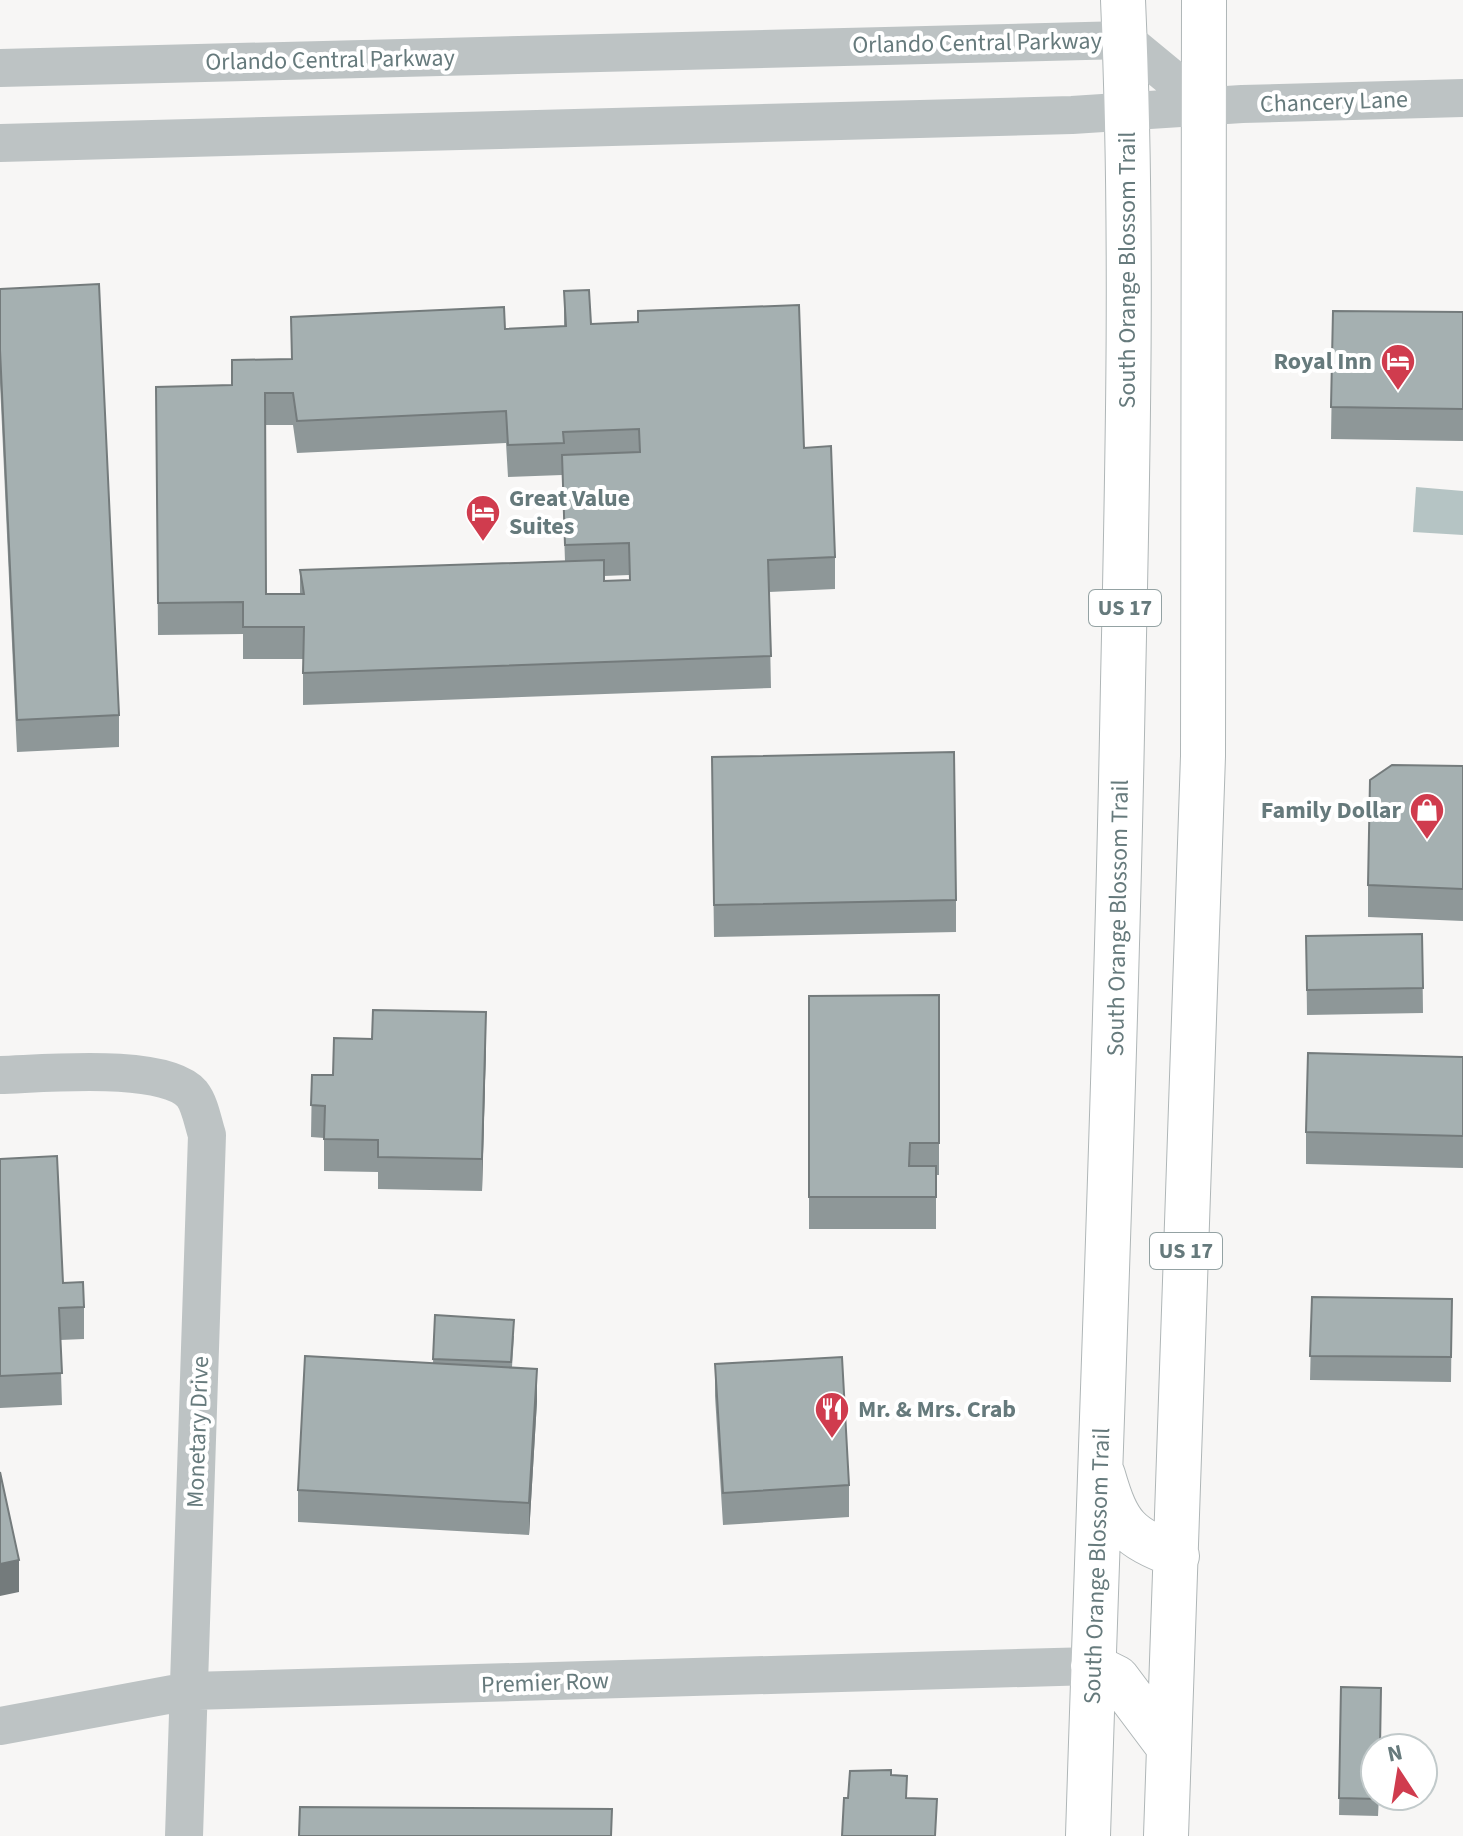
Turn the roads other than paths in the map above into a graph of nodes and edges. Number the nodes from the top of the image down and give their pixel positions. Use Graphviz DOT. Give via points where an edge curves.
graph roads {
  1 [pos="1204,0"];
  2 [pos="1124,20"];
  3 [pos="0,68"];
  4 [pos="1463,98"];
  5 [pos="1205,106"];
  6 [pos="1126,112"];
  7 [pos="0,143"];
  8 [pos="0,1075"];
  9 [pos="1100,1465"];
  10 [pos="1177,1556"];
  11 [pos="1093,1666"];
  12 [pos="189,1691"];
  13 [pos="0,1726"];
  14 [pos="1168,1746"];
  15 [pos="184,1836"];
  16 [pos="1088,1836"];
  17 [pos="1166,1836"];
  1 -- 5 [label="main road, US 17"];
  2 -- 3 [label="street, Orlando Central Parkway"];
  2 -- 5 [label="street, Orlando Central Parkway"];
  2 -- 6 [label="main road, South Orange Blossom Trail / US 17"];
  4 -- 5 [label="street, Chancery Lane"];
  5 -- 6 [label="street"];
  5 -- 10 [label="main road, US 17" via="1203,756"];
  6 -- 7 [label="street"];
  6 -- 9 [label="main road, South Orange Blossom Trail / US 17" via="1128,442 1114,1104"];
  8 -- 12 [label="street, Monetary Drive" via="133,1072 179,1084 193,1095 207,1135"];
  9 -- 10 [label="main road" via="1114,1514 1142,1542"];
  9 -- 11 [label="main road, South Orange Blossom Trail / US 17"];
  10 -- 14 [label="main road, US 17"];
  11 -- 12 [label="street, Premier Row"];
  11 -- 14 [label="main road" via="1117,1678"];
  11 -- 16 [label="main road, South Orange Blossom Trail / US 17"];
  12 -- 13 [label="street, Premier Row"];
  12 -- 15 [label="street, Monetary Drive"];
  14 -- 17 [label="main road, US 17"];
}
